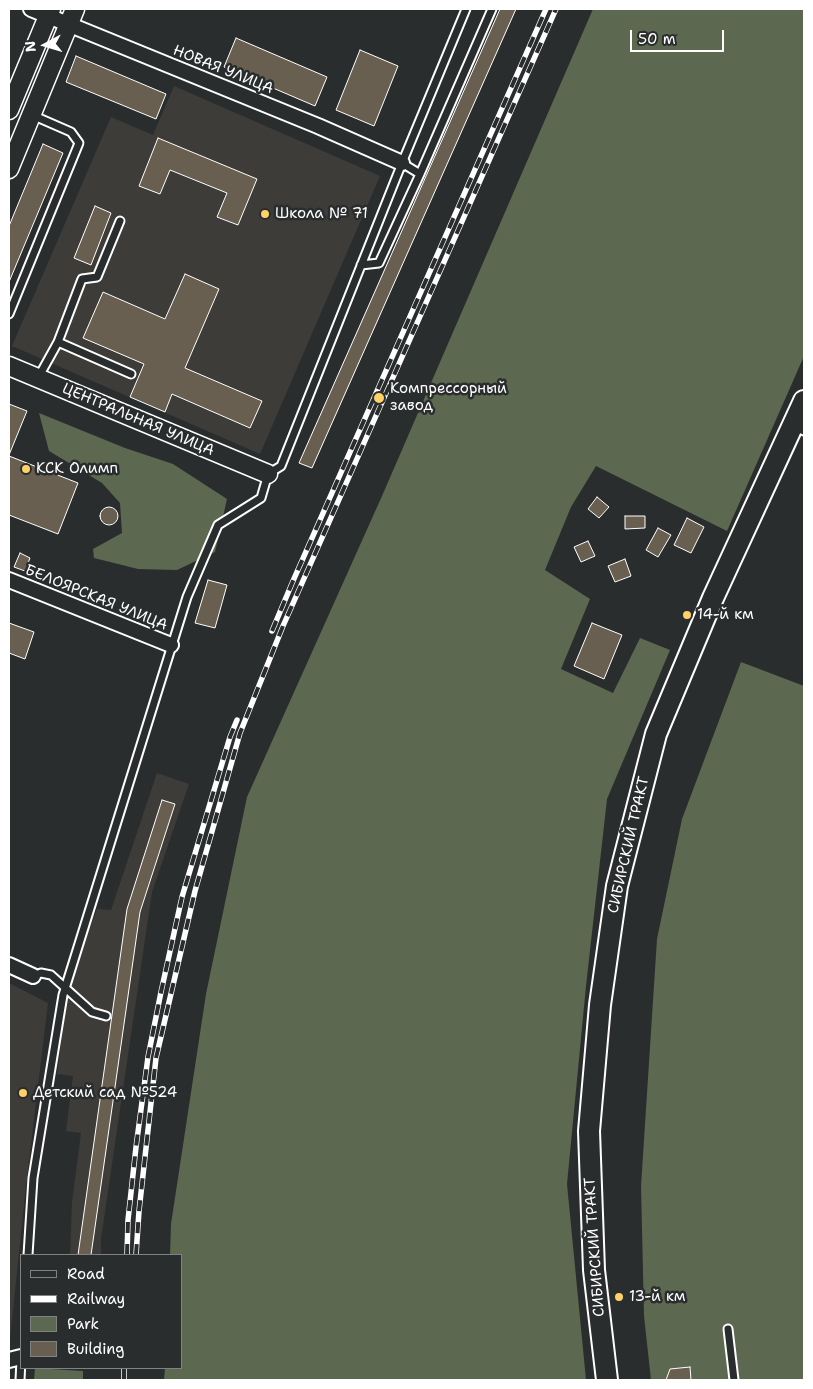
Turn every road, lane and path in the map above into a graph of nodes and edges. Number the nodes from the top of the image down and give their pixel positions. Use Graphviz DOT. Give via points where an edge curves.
graph roads {
  1 [pos="31,9"];
  2 [pos="466,9"];
  3 [pos="492,9"];
  4 [pos="49,12"];
  5 [pos="72,17"];
  6 [pos="9,110"];
  7 [pos="32,115"];
  8 [pos="402,163"];
  9 [pos="9,169"];
  10 [pos="420,174"];
  11 [pos="120,221"];
  12 [pos="361,265"];
  13 [pos="9,314"];
  14 [pos="58,342"];
  15 [pos="9,366"];
  16 [pos="131,374"];
  17 [pos="38,378"];
  18 [pos="804,401"];
  19 [pos="798,428"];
  20 [pos="268,474"];
  21 [pos="9,580"];
  22 [pos="171,645"];
  23 [pos="9,965"];
  24 [pos="33,976"];
  25 [pos="65,988"];
  26 [pos="106,1016"];
  27 [pos="28,1254"];
  28 [pos="728,1329"];
  29 [pos="607,1380"];
  30 [pos="734,1380"];
  1 -- 4 [label="street, НОВАЯ УЛИЦА"];
  2 -- 8 [label="lane"];
  3 -- 10 [label="lane"];
  4 -- 5 [label="street, НОВАЯ УЛИЦА"];
  4 -- 6 [label="street"];
  5 -- 7 [label="street"];
  5 -- 8 [label="street, НОВАЯ УЛИЦА"];
  7 -- 9 [label="street"];
  7 -- 13 [label="lane" via="71,132 79,143"];
  8 -- 10 [label="lane"];
  8 -- 12 [label="lane"];
  10 -- 12 [label="lane" via="379,263"];
  11 -- 14 [label="lane" via="97,277 82,278"];
  12 -- 20 [label="lane" via="281,466"];
  14 -- 16 [label="lane"];
  14 -- 17 [label="lane"];
  15 -- 17 [label="street, ЦЕНТРАЛЬНАЯ УЛИЦА"];
  17 -- 20 [label="street, ЦЕНТРАЛЬНАЯ УЛИЦА"];
  18 -- 19 [label="main road, СИБИРСКИЙ ТРАКТ"];
  19 -- 29 [label="main road, СИБИРСКИЙ ТРАКТ" via="713,598 656,734 617,886 600,1005 589,1132 594,1270"];
  20 -- 22 [label="lane" via="261,498 218,525 187,597"];
  21 -- 22 [label="street, БЕЛОЯРСКАЯ УЛИЦА"];
  22 -- 25 [label="lane"];
  23 -- 24 [label="street"];
  24 -- 25 [label="lane" via="41,973 51,975"];
  25 -- 26 [label="lane" via="92,1012"];
  25 -- 27 [label="lane" via="33,1178"];
  28 -- 30 [label="lane"];
}
